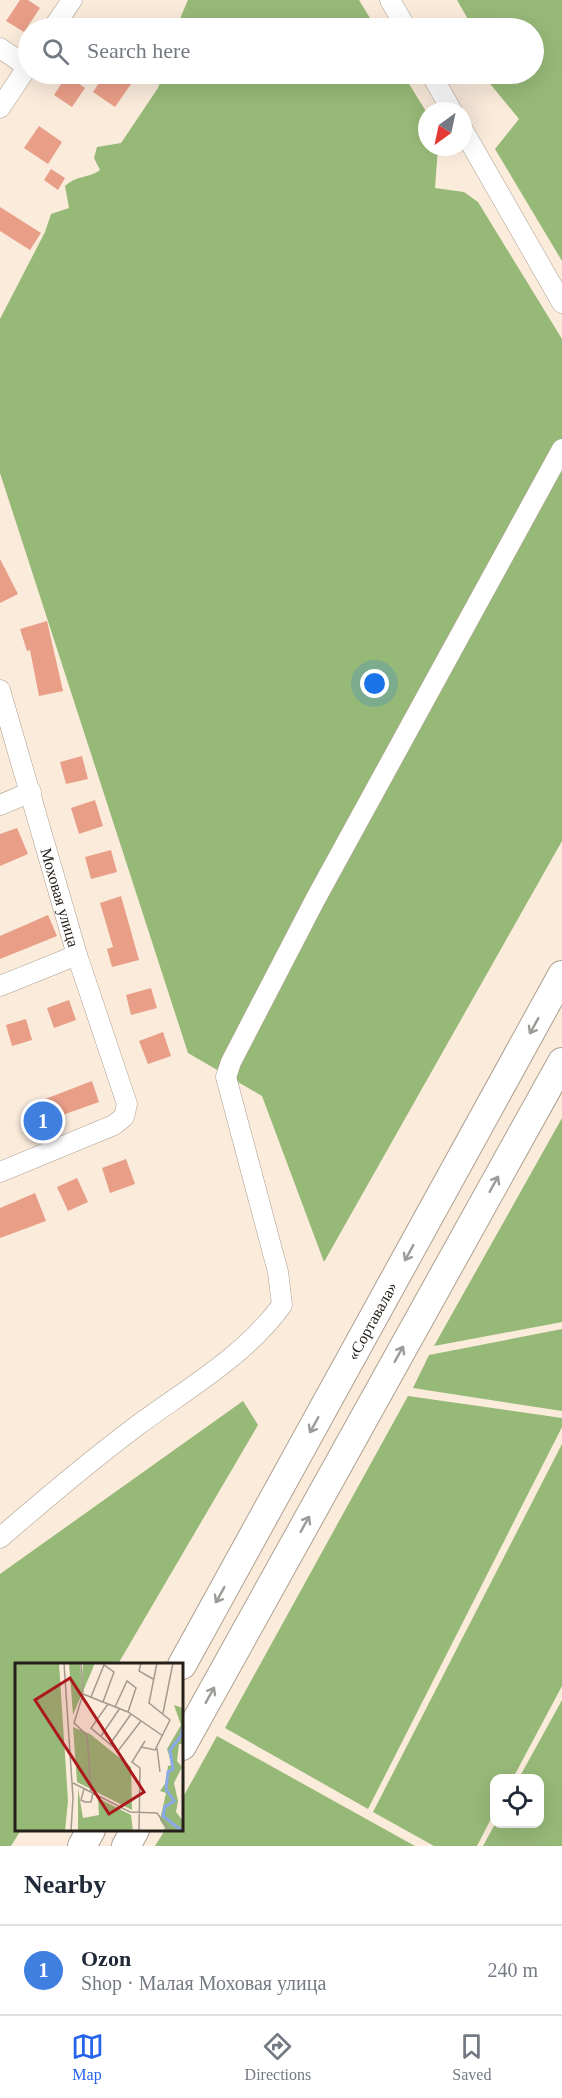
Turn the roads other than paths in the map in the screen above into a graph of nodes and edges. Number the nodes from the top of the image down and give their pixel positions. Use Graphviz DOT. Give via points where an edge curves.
graph roads {
  1 [pos="72,0"];
  2 [pos="390,0"];
  3 [pos="60,18"];
  4 [pos="400,18"];
  5 [pos="0,48"];
  6 [pos="18,60"];
  7 [pos="18,81"];
  8 [pos="437,84"];
  9 [pos="447,102"];
  10 [pos="0,108"];
  11 [pos="472,146"];
  12 [pos="562,303"];
  13 [pos="562,449"];
  14 [pos="0,690"];
  15 [pos="31,792"];
  16 [pos="0,805"];
  17 [pos="77,955"];
  18 [pos="562,975"];
  19 [pos="0,986"];
  20 [pos="562,1062"];
  21 [pos="0,1172"];
  22 [pos="0,1538"];
  23 [pos="183,1663"];
  24 [pos="183,1744"];
  25 [pos="90,1831"];
  26 [pos="134,1831"];
  27 [pos="82,1846"];
  28 [pos="126,1846"];
  1 -- 3 [label="street"];
  2 -- 4 [label="street"];
  5 -- 6 [label="street"];
  7 -- 10 [label="street"];
  8 -- 9 [label="street"];
  11 -- 12 [label="street"];
  13 -- 22 [label="street" via="315,900 225,1077 278,1272 282,1305 266,1327 237,1352 81,1468"];
  14 -- 15 [label="street, Моховая улица"];
  15 -- 16 [label="street"];
  15 -- 17 [label="street, Моховая улица"];
  17 -- 19 [label="street"];
  17 -- 21 [label="street, Моховая улица" via="127,1104 124,1117 114,1125"];
  18 -- 23 [label="highway, «Сортавала», one-way"];
  24 -- 20 [label="highway, one-way"];
  25 -- 27 [label="highway"];
  26 -- 28 [label="highway"];
}
